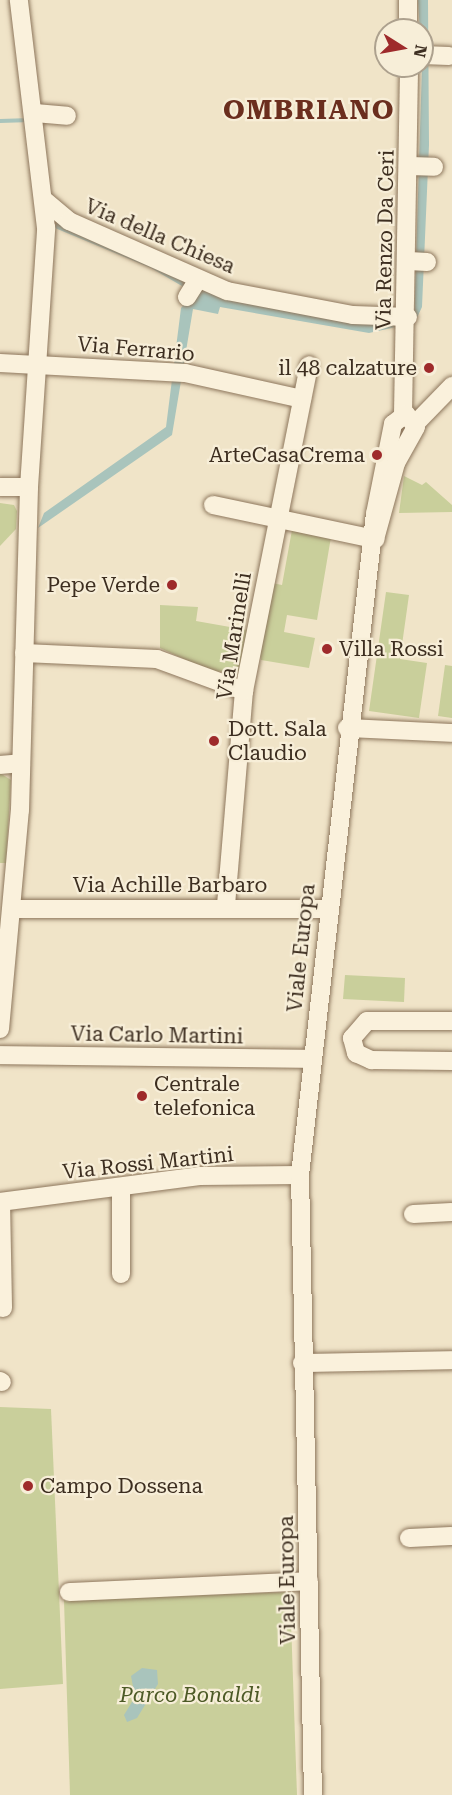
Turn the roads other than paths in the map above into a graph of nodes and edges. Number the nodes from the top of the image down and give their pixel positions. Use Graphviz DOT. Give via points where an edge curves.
graph roads {
  1 [pos="19,0"];
  2 [pos="408,0"];
  3 [pos="408,18"];
  4 [pos="434,55"];
  5 [pos="449,56"];
  6 [pos="409,78"];
  7 [pos="34,113"];
  8 [pos="67,116"];
  9 [pos="410,166"];
  10 [pos="434,167"];
  11 [pos="44,200"];
  12 [pos="197,281"];
  13 [pos="187,297"];
  14 [pos="408,317"];
  15 [pos="0,363"];
  16 [pos="37,365"];
  17 [pos="309,365"];
  18 [pos="452,386"];
  19 [pos="302,399"];
  20 [pos="406,426"];
  21 [pos="0,487"];
  22 [pos="29,487"];
  23 [pos="213,505"];
  24 [pos="277,519"];
  25 [pos="375,539"];
  26 [pos="24,653"];
  27 [pos="244,692"];
  28 [pos="347,728"];
  29 [pos="452,733"];
  30 [pos="21,763"];
  31 [pos="0,765"];
  32 [pos="226,905"];
  33 [pos="12,909"];
  34 [pos="327,909"];
  35 [pos="1,1003"];
  36 [pos="452,1021"];
  37 [pos="0,1029"];
  38 [pos="0,1055"];
  39 [pos="312,1059"];
  40 [pos="452,1061"];
  41 [pos="300,1175"];
  42 [pos="121,1188"];
  43 [pos="0,1202"];
  44 [pos="452,1212"];
  45 [pos="413,1214"];
  46 [pos="121,1274"];
  47 [pos="3,1308"];
  48 [pos="452,1360"];
  49 [pos="302,1363"];
  50 [pos="452,1536"];
  51 [pos="409,1538"];
  52 [pos="309,1581"];
  53 [pos="69,1592"];
  54 [pos="314,1795"];
  1 -- 7 [label="street"];
  2 -- 3 [label="street"];
  4 -- 5 [label="street"];
  6 -- 9 [label="street, Via Renzo Da Ceri"];
  7 -- 8 [label="street"];
  7 -- 11 [label="street"];
  9 -- 10 [label="street"];
  9 -- 14 [label="street, Via Renzo Da Ceri" via="418,261"];
  11 -- 12 [label="street, Via della Chiesa" via="69,221 147,262"];
  11 -- 16 [label="street"];
  12 -- 13 [label="street"];
  12 -- 14 [label="street, Via della Chiesa" via="354,315"];
  14 -- 20 [label="street, Via Renzo Da Ceri"];
  15 -- 16 [label="street, Via Ferrario"];
  16 -- 19 [label="street, Via Ferrario" via="173,372"];
  16 -- 22 [label="street"];
  17 -- 19 [label="street, Via Marinelli"];
  18 -- 20 [label="street"];
  19 -- 24 [label="street, Via Marinelli"];
  20 -- 25 [label="street, Viale Europa"];
  21 -- 22 [label="street"];
  22 -- 26 [label="street"];
  23 -- 24 [label="street"];
  24 -- 25 [label="street"];
  24 -- 27 [label="street, Via Marinelli"];
  25 -- 28 [label="street, Viale Europa"];
  26 -- 27 [label="street" via="157,659"];
  26 -- 30 [label="street"];
  27 -- 32 [label="street, Via Marinelli"];
  28 -- 29 [label="street"];
  28 -- 34 [label="street, Viale Europa"];
  30 -- 31 [label="street"];
  30 -- 33 [label="street"];
  32 -- 33 [label="street, Via Achille Barbaro"];
  32 -- 34 [label="street, Via Achille Barbaro"];
  33 -- 35 [label="street"];
  34 -- 39 [label="street, Viale Europa"];
  35 -- 37 [label="street"];
  36 -- 40 [label="street" via="367,1020 352,1038 356,1053 371,1060"];
  38 -- 39 [label="street, Via Carlo Martini"];
  39 -- 41 [label="street, Viale Europa"];
  41 -- 42 [label="street, Via Rossi Martini" via="199,1176"];
  41 -- 49 [label="street, Viale Europa"];
  42 -- 43 [label="street, Via Rossi Martini"];
  42 -- 46 [label="street"];
  43 -- 47 [label="street"];
  44 -- 45 [label="street"];
  48 -- 49 [label="street"];
  49 -- 52 [label="street, Viale Europa"];
  50 -- 51 [label="street"];
  52 -- 53 [label="street"];
  52 -- 54 [label="street, Viale Europa"];
}
